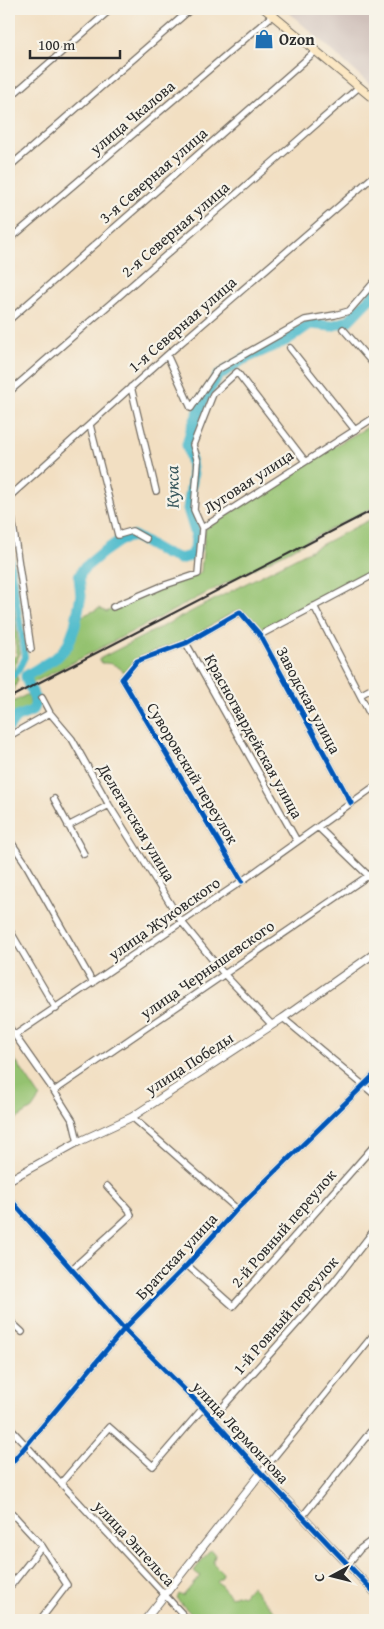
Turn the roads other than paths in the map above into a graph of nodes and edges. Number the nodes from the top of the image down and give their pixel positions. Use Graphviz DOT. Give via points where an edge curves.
graph roads {
  1 [pos="111,9"];
  2 [pos="191,9"];
  3 [pos="265,9"];
  4 [pos="273,16"];
  5 [pos="316,51"];
  6 [pos="360,87"];
  7 [pos="9,98"];
  8 [pos="375,100"];
  9 [pos="9,167"];
  10 [pos="375,175"];
  11 [pos="9,240"];
  12 [pos="375,281"];
  13 [pos="9,320"];
  14 [pos="343,329"];
  15 [pos="290,348"];
  16 [pos="167,355"];
  17 [pos="375,366"];
  18 [pos="131,387"];
  19 [pos="9,392"];
  20 [pos="375,417"];
  21 [pos="90,426"];
  22 [pos="355,430"];
  23 [pos="304,461"];
  24 [pos="156,492"];
  25 [pos="9,497"];
  26 [pos="202,528"];
  27 [pos="146,539"];
  28 [pos="375,574"];
  29 [pos="314,606"];
  30 [pos="114,607"];
  31 [pos="260,635"];
  32 [pos="186,643"];
  33 [pos="31,649"];
  34 [pos="375,687"];
  35 [pos="360,695"];
  36 [pos="42,698"];
  37 [pos="50,713"];
  38 [pos="375,724"];
  39 [pos="9,736"];
  40 [pos="375,786"];
  41 [pos="54,799"];
  42 [pos="351,804"];
  43 [pos="109,806"];
  44 [pos="68,826"];
  45 [pos="318,827"];
  46 [pos="9,839"];
  47 [pos="297,841"];
  48 [pos="84,854"];
  49 [pos="375,871"];
  50 [pos="368,875"];
  51 [pos="242,881"];
  52 [pos="375,882"];
  53 [pos="181,921"];
  54 [pos="9,928"];
  55 [pos="375,953"];
  56 [pos="224,974"];
  57 [pos="93,984"];
  58 [pos="56,1009"];
  59 [pos="283,1018"];
  60 [pos="272,1025"];
  61 [pos="9,1027"];
  62 [pos="15,1035"];
  63 [pos="375,1074"];
  64 [pos="363,1086"];
  65 [pos="54,1091"];
  66 [pos="375,1095"];
  67 [pos="132,1117"];
  68 [pos="78,1142"];
  69 [pos="375,1149"];
  70 [pos="9,1180"];
  71 [pos="107,1186"];
  72 [pos="9,1198"];
  73 [pos="237,1208"];
  74 [pos="375,1229"];
  75 [pos="187,1266"];
  76 [pos="72,1269"];
  77 [pos="9,1320"];
  78 [pos="124,1329"];
  79 [pos="22,1332"];
  80 [pos="375,1333"];
  81 [pos="203,1408"];
  82 [pos="213,1418"];
  83 [pos="375,1426"];
  84 [pos="9,1427"];
  85 [pos="26,1445"];
  86 [pos="9,1466"];
  87 [pos="260,1473"];
  88 [pos="61,1483"];
  89 [pos="9,1510"];
  90 [pos="302,1516"];
  91 [pos="375,1538"];
  92 [pos="42,1546"];
  93 [pos="348,1564"];
  94 [pos="9,1588"];
  95 [pos="375,1593"];
  96 [pos="165,1596"];
  97 [pos="40,1620"];
  98 [pos="145,1620"];
  99 [pos="188,1620"];
  1 -- 7 [label="street"];
  2 -- 9 [label="street"];
  3 -- 4 [label="main road"];
  4 -- 5 [label="main road"];
  4 -- 11 [label="street, улица Чкалова"];
  5 -- 6 [label="main road"];
  5 -- 13 [label="street, 3-я Северная улица"];
  6 -- 8 [label="main road"];
  6 -- 19 [label="street, 2-я Северная улица"];
  10 -- 16 [label="street, 1-я Северная улица"];
  12 -- 16 [label="street" via="349,311 305,320 217,370 191,408"];
  14 -- 17 [label="street"];
  15 -- 22 [label="street"];
  16 -- 18 [label="street, 1-я Северная улица"];
  18 -- 21 [label="street, 1-я Северная улица"];
  18 -- 24 [label="street"];
  20 -- 22 [label="street, Луговая улица"];
  21 -- 25 [label="street, 1-я Северная улица"];
  21 -- 27 [label="street" via="118,535 132,532"];
  22 -- 23 [label="street, Луговая улица"];
  23 -- 26 [label="street, Луговая улица"];
  23 -- 26 [label="street" via="237,372 213,394 193,445 198,462 194,510"];
  25 -- 33 [label="street"];
  26 -- 30 [label="street, Луговая улица" via="198,574"];
  28 -- 29 [label="street"];
  29 -- 31 [label="street"];
  29 -- 35 [label="street"];
  31 -- 32 [label="street, Заводская улица" via="240,612"];
  31 -- 42 [label="street, Заводская улица"];
  32 -- 47 [label="street, Красногвардейская улица"];
  32 -- 51 [label="street, Суворовский переулок" via="136,661 122,679"];
  34 -- 35 [label="street"];
  35 -- 38 [label="street"];
  36 -- 37 [label="street, Делегатская улица"];
  37 -- 39 [label="street"];
  37 -- 43 [label="street, Делегатская улица" via="72,739"];
  40 -- 42 [label="street, улица Жуковского"];
  41 -- 44 [label="street"];
  42 -- 45 [label="street, улица Жуковского"];
  43 -- 44 [label="street"];
  43 -- 53 [label="street, Делегатская улица"];
  44 -- 48 [label="street"];
  45 -- 47 [label="street, улица Жуковского"];
  45 -- 50 [label="street"];
  46 -- 57 [label="street"];
  47 -- 51 [label="street, улица Жуковского"];
  49 -- 50 [label="street, улица Чернышевского"];
  50 -- 52 [label="street"];
  50 -- 56 [label="street, улица Чернышевского"];
  51 -- 53 [label="street, улица Жуковского"];
  53 -- 56 [label="street, Делегатская улица"];
  53 -- 57 [label="street, улица Жуковского"];
  54 -- 58 [label="street"];
  55 -- 59 [label="street, улица Победы"];
  56 -- 60 [label="street, Делегатская улица"];
  56 -- 65 [label="street, улица Чернышевского"];
  57 -- 58 [label="street, улица Жуковского"];
  58 -- 62 [label="street, улица Жуковского"];
  59 -- 60 [label="street, улица Победы"];
  59 -- 64 [label="street"];
  60 -- 67 [label="street, улица Победы"];
  61 -- 62 [label="street"];
  62 -- 65 [label="street"];
  63 -- 64 [label="street, Братская улица"];
  64 -- 66 [label="street"];
  64 -- 73 [label="street, Братская улица"];
  65 -- 68 [label="street" via="73,1121"];
  67 -- 68 [label="street, улица Победы"];
  67 -- 73 [label="street"];
  68 -- 70 [label="street, улица Победы"];
  69 -- 75 [label="street, 2-й Ровный переулок" via="373,1147 233,1306"];
  71 -- 76 [label="street" via="130,1210 131,1216"];
  72 -- 76 [label="street, улица Лермонтова"];
  73 -- 75 [label="street, Братская улица"];
  74 -- 82 [label="street, 1-й Ровный переулок" via="334,1282"];
  75 -- 78 [label="street, Братская улица"];
  76 -- 78 [label="street, улица Лермонтова"];
  77 -- 79 [label="street"];
  78 -- 81 [label="street, улица Лермонтова"];
  78 -- 85 [label="street, Братская улица"];
  80 -- 87 [label="street"];
  81 -- 82 [label="street, улица Лермонтова"];
  81 -- 88 [label="street" via="153,1466 109,1427"];
  82 -- 87 [label="street, улица Лермонтова"];
  83 -- 90 [label="street"];
  84 -- 85 [label="street, улица Энгельса"];
  85 -- 86 [label="street, Братская улица"];
  85 -- 88 [label="street, улица Энгельса"];
  87 -- 90 [label="street, улица Лермонтова"];
  87 -- 96 [label="street"];
  88 -- 96 [label="street, улица Энгельса"];
  89 -- 92 [label="street"];
  90 -- 93 [label="street, улица Лермонтова"];
  91 -- 93 [label="street"];
  92 -- 94 [label="street"];
  92 -- 97 [label="street" via="67,1585"];
  93 -- 95 [label="street, улица Лермонтова"];
  96 -- 98 [label="street"];
  96 -- 99 [label="street, улица Энгельса"];
}
